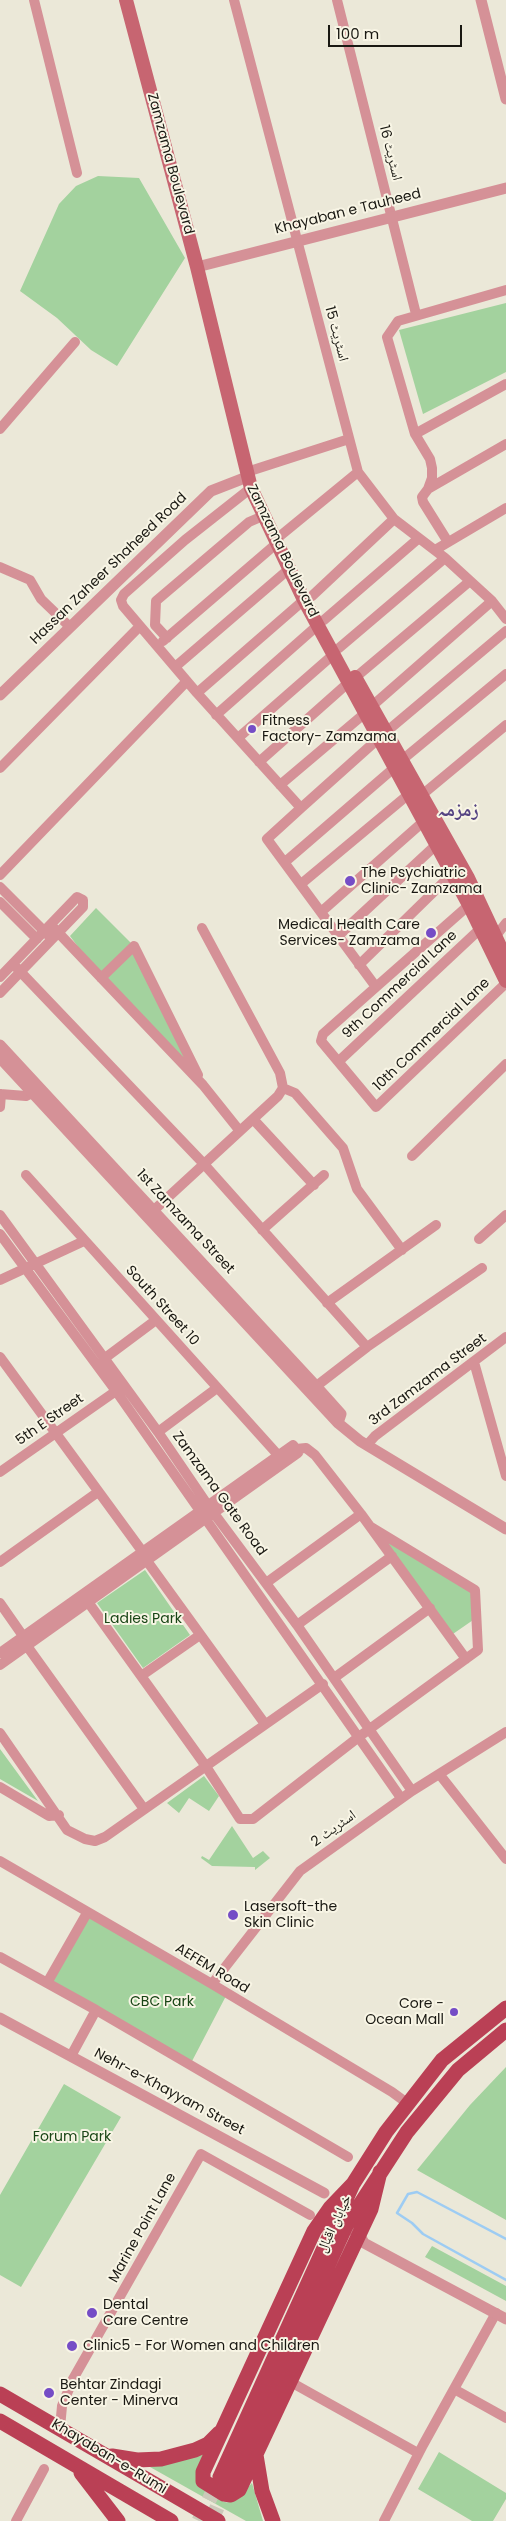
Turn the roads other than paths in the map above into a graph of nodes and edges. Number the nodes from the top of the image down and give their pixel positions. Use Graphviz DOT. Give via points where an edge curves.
graph roads {
  1 [pos="34,0"];
  2 [pos="126,0"];
  3 [pos="136,0"];
  4 [pos="234,0"];
  5 [pos="337,0"];
  6 [pos="481,0"];
  7 [pos="506,99"];
  8 [pos="77,173"];
  9 [pos="506,188"];
  10 [pos="392,216"];
  11 [pos="297,240"];
  12 [pos="202,266"];
  13 [pos="506,290"];
  14 [pos="416,314"];
  15 [pos="75,342"];
  16 [pos="506,384"];
  17 [pos="0,429"];
  18 [pos="415,434"];
  19 [pos="349,439"];
  20 [pos="506,444"];
  21 [pos="358,472"];
  22 [pos="250,478"];
  23 [pos="428,490"];
  24 [pos="506,508"];
  25 [pos="263,516"];
  26 [pos="394,519"];
  27 [pos="419,538"];
  28 [pos="278,540"];
  29 [pos="448,542"];
  30 [pos="435,550"];
  31 [pos="445,558"];
  32 [pos="0,567"];
  33 [pos="289,569"];
  34 [pos="470,581"];
  35 [pos="308,598"];
  36 [pos="492,601"];
  37 [pos="506,619"];
  38 [pos="321,623"];
  39 [pos="140,626"];
  40 [pos="70,627"];
  41 [pos="506,631"];
  42 [pos="167,638"];
  43 [pos="157,646"];
  44 [pos="336,651"];
  45 [pos="175,667"];
  46 [pos="506,674"];
  47 [pos="352,680"];
  48 [pos="187,681"];
  49 [pos="196,693"];
  50 [pos="0,695"];
  51 [pos="368,710"];
  52 [pos="216,715"];
  53 [pos="506,725"];
  54 [pos="382,735"];
  55 [pos="238,738"];
  56 [pos="259,762"];
  57 [pos="398,764"];
  58 [pos="0,768"];
  59 [pos="280,785"];
  60 [pos="416,794"];
  61 [pos="302,808"];
  62 [pos="424,821"];
  63 [pos="436,845"];
  64 [pos="285,862"];
  65 [pos="452,874"];
  66 [pos="0,875"];
  67 [pos="301,884"];
  68 [pos="0,887"];
  69 [pos="0,902"];
  70 [pos="469,905"];
  71 [pos="321,912"];
  72 [pos="506,923"];
  73 [pos="202,928"];
  74 [pos="480,929"];
  75 [pos="44,932"];
  76 [pos="55,936"];
  77 [pos="338,936"];
  78 [pos="495,937"];
  79 [pos="506,959"];
  80 [pos="13,964"];
  81 [pos="359,965"];
  82 [pos="21,972"];
  83 [pos="0,977"];
  84 [pos="101,978"];
  85 [pos="506,982"];
  86 [pos="376,987"];
  87 [pos="0,993"];
  88 [pos="0,1044"];
  89 [pos="0,1058"];
  90 [pos="339,1061"];
  91 [pos="506,1064"];
  92 [pos="203,1085"];
  93 [pos="283,1088"];
  94 [pos="37,1091"];
  95 [pos="1,1094"];
  96 [pos="0,1107"];
  97 [pos="253,1119"];
  98 [pos="239,1130"];
  99 [pos="412,1156"];
  100 [pos="203,1163"];
  101 [pos="324,1175"];
  102 [pos="26,1176"];
  103 [pos="118,1179"];
  104 [pos="314,1185"];
  105 [pos="153,1211"];
  106 [pos="0,1215"];
  107 [pos="506,1215"];
  108 [pos="436,1226"];
  109 [pos="262,1230"];
  110 [pos="0,1234"];
  111 [pos="479,1239"];
  112 [pos="84,1241"];
  113 [pos="402,1250"];
  114 [pos="190,1257"];
  115 [pos="35,1262"];
  116 [pos="24,1267"];
  117 [pos="482,1268"];
  118 [pos="0,1280"];
  119 [pos="327,1303"];
  120 [pos="156,1320"];
  121 [pos="506,1338"];
  122 [pos="368,1348"];
  123 [pos="0,1357"];
  124 [pos="104,1358"];
  125 [pos="474,1362"];
  126 [pos="217,1388"];
  127 [pos="313,1389"];
  128 [pos="116,1391"];
  129 [pos="57,1432"];
  130 [pos="158,1432"];
  131 [pos="368,1445"];
  132 [pos="296,1449"];
  133 [pos="167,1454"];
  134 [pos="278,1455"];
  135 [pos="0,1472"];
  136 [pos="506,1476"];
  137 [pos="98,1492"];
  138 [pos="207,1511"];
  139 [pos="361,1514"];
  140 [pos="371,1527"];
  141 [pos="506,1529"];
  142 [pos="142,1551"];
  143 [pos="392,1556"];
  144 [pos="147,1561"];
  145 [pos="0,1562"];
  146 [pos="117,1576"];
  147 [pos="266,1583"];
  148 [pos="88,1602"];
  149 [pos="0,1603"];
  150 [pos="281,1603"];
  151 [pos="430,1608"];
  152 [pos="269,1610"];
  153 [pos="297,1626"];
  154 [pos="200,1635"];
  155 [pos="24,1636"];
  156 [pos="27,1646"];
  157 [pos="0,1653"];
  158 [pos="466,1660"];
  159 [pos="0,1665"];
  160 [pos="141,1676"];
  161 [pos="334,1678"];
  162 [pos="323,1684"];
  163 [pos="351,1702"];
  164 [pos="341,1710"];
  165 [pos="265,1724"];
  166 [pos="370,1730"];
  167 [pos="506,1732"];
  168 [pos="0,1733"];
  169 [pos="360,1736"];
  170 [pos="205,1765"];
  171 [pos="440,1775"];
  172 [pos="0,1787"];
  173 [pos="412,1791"];
  174 [pos="401,1798"];
  175 [pos="144,1809"];
  176 [pos="59,1816"];
  177 [pos="506,1859"];
  178 [pos="0,1861"];
  179 [pos="87,1913"];
  180 [pos="0,1957"];
  181 [pos="47,1984"];
  182 [pos="212,1984"];
  183 [pos="506,2008"];
  184 [pos="96,2010"];
  185 [pos="0,2018"];
  186 [pos="506,2030"];
  187 [pos="71,2056"];
  188 [pos="407,2103"];
  189 [pos="348,2157"];
  190 [pos="353,2184"];
  191 [pos="324,2194"];
  192 [pos="310,2214"];
  193 [pos="353,2230"];
  194 [pos="501,2316"];
  195 [pos="296,2385"];
  196 [pos="454,2389"];
  197 [pos="0,2394"];
  198 [pos="506,2418"];
  199 [pos="0,2421"];
  200 [pos="60,2428"];
  201 [pos="225,2428"];
  202 [pos="418,2453"];
  203 [pos="101,2454"];
  204 [pos="256,2455"];
  205 [pos="74,2464"];
  206 [pos="44,2468"];
  207 [pos="16,2521"];
  208 [pos="118,2521"];
  209 [pos="171,2521"];
  210 [pos="218,2521"];
  211 [pos="273,2521"];
  212 [pos="384,2521"];
  1 -- 8 [label="street"];
  2 -- 12 [label="main road, Zamzama Boulevard"];
  3 -- 12 [label="main road, Zamzama Boulevard"];
  4 -- 11 [label="street, اسٹریٹ 15"];
  5 -- 10 [label="street, اسٹریٹ 16"];
  6 -- 7 [label="street"];
  9 -- 10 [label="street, Khayaban e Tauheed"];
  10 -- 11 [label="street, Khayaban e Tauheed"];
  10 -- 14 [label="street, اسٹریٹ 16"];
  11 -- 12 [label="street, Khayaban e Tauheed"];
  11 -- 19 [label="street, اسٹریٹ 15"];
  12 -- 22 [label="main road, Zamzama Boulevard"];
  13 -- 14 [label="street"];
  14 -- 18 [label="street" via="398,321 387,337"];
  15 -- 17 [label="street"];
  16 -- 18 [label="street"];
  18 -- 23 [label="street" via="430,458 432,468"];
  19 -- 21 [label="street, اسٹریٹ 15"];
  19 -- 22 [label="street"];
  20 -- 23 [label="street"];
  21 -- 26 [label="street, اسٹریٹ 15"];
  21 -- 28 [label="street"];
  22 -- 25 [label="main road, Zamzama Boulevard"];
  22 -- 28 [label="main road, Zamzama Boulevard"];
  22 -- 39 [label="street" via="122,597 121,604"];
  22 -- 40 [label="street, Hassan Zaheer Shaheed Road" via="211,491"];
  23 -- 29 [label="street" via="422,497 423,502"];
  24 -- 29 [label="street"];
  25 -- 28 [label="main road, Zamzama Boulevard"];
  25 -- 42 [label="street" via="249,522 156,601 155,625"];
  26 -- 27 [label="street, اسٹریٹ 15"];
  26 -- 35 [label="street"];
  27 -- 30 [label="street, اسٹریٹ 15"];
  27 -- 38 [label="street"];
  28 -- 33 [label="main road, Zamzama Boulevard"];
  28 -- 35 [label="main road, Zamzama Boulevard"];
  28 -- 42 [label="street"];
  29 -- 30 [label="street"];
  30 -- 31 [label="street, اسٹریٹ 15"];
  31 -- 34 [label="street, اسٹریٹ 15"];
  31 -- 44 [label="street"];
  32 -- 40 [label="street" via="30,580 41,598"];
  33 -- 35 [label="main road, Zamzama Boulevard"];
  33 -- 45 [label="street"];
  34 -- 36 [label="street, اسٹریٹ 15"];
  34 -- 47 [label="street"];
  35 -- 38 [label="main road, Zamzama Boulevard"];
  35 -- 49 [label="street"];
  36 -- 37 [label="street, اسٹریٹ 15"];
  36 -- 51 [label="street"];
  38 -- 44 [label="main road, Zamzama Boulevard"];
  38 -- 52 [label="street"];
  39 -- 43 [label="street"];
  39 -- 58 [label="street"];
  40 -- 50 [label="street, Hassan Zaheer Shaheed Road"];
  41 -- 54 [label="street"];
  42 -- 43 [label="street"];
  43 -- 45 [label="street"];
  44 -- 47 [label="main road, Zamzama Boulevard"];
  44 -- 55 [label="street"];
  45 -- 48 [label="street"];
  46 -- 57 [label="street"];
  47 -- 51 [label="main road, Zamzama Boulevard"];
  47 -- 56 [label="street"];
  48 -- 49 [label="street"];
  48 -- 66 [label="street"];
  49 -- 52 [label="street"];
  51 -- 54 [label="main road, Zamzama Boulevard"];
  51 -- 59 [label="street"];
  52 -- 55 [label="street"];
  53 -- 60 [label="street"];
  54 -- 57 [label="main road, Zamzama Boulevard"];
  54 -- 61 [label="street"];
  55 -- 56 [label="street"];
  56 -- 59 [label="street"];
  57 -- 60 [label="main road, Zamzama Boulevard"];
  57 -- 64 [label="street"];
  59 -- 61 [label="street"];
  60 -- 62 [label="main road, Zamzama Boulevard"];
  60 -- 67 [label="street"];
  60 -- 78 [label="main road, Zamzama Boulevard" via="468,878"];
  61 -- 64 [label="street" via="267,839"];
  62 -- 63 [label="main road, Zamzama Boulevard"];
  62 -- 71 [label="street"];
  63 -- 65 [label="main road, Zamzama Boulevard"];
  63 -- 77 [label="street"];
  64 -- 67 [label="street"];
  65 -- 70 [label="main road, Zamzama Boulevard"];
  65 -- 81 [label="street"];
  67 -- 71 [label="street"];
  68 -- 75 [label="street"];
  69 -- 75 [label="street"];
  70 -- 74 [label="main road, Zamzama Boulevard"];
  70 -- 86 [label="street"];
  71 -- 77 [label="street"];
  72 -- 78 [label="street"];
  73 -- 93 [label="street" via="276,1065"];
  74 -- 85 [label="main road, Zamzama Boulevard"];
  74 -- 90 [label="street, 9th Commercial Lane"];
  75 -- 76 [label="street"];
  75 -- 76 [label="street" via="77,897 83,900 82,907"];
  75 -- 80 [label="street"];
  76 -- 82 [label="street"];
  76 -- 84 [label="street"];
  77 -- 81 [label="street"];
  78 -- 79 [label="main road, Zamzama Boulevard"];
  80 -- 82 [label="street"];
  80 -- 83 [label="street"];
  81 -- 86 [label="street"];
  82 -- 87 [label="street"];
  82 -- 100 [label="street"];
  84 -- 92 [label="street"];
  84 -- 92 [label="street" via="134,946"];
  85 -- 90 [label="street, 10th Commercial Lane" via="376,1107"];
  86 -- 90 [label="street" via="321,1036 321,1041"];
  88 -- 94 [label="street, 1st Zamzama Street"];
  89 -- 94 [label="street, 1st Zamzama Street"];
  91 -- 99 [label="street"];
  92 -- 98 [label="street"];
  93 -- 97 [label="street"];
  93 -- 113 [label="street" via="295,1093 343,1148 357,1189"];
  94 -- 95 [label="street" via="26,1096"];
  94 -- 103 [label="street, 1st Zamzama Street"];
  95 -- 96 [label="street"];
  97 -- 98 [label="street"];
  97 -- 104 [label="street"];
  98 -- 100 [label="street"];
  100 -- 105 [label="street"];
  100 -- 109 [label="street"];
  101 -- 104 [label="street"];
  102 -- 112 [label="street, South Street 10"];
  103 -- 105 [label="street, 1st Zamzama Street"];
  103 -- 114 [label="street, 1st Zamzama Street"];
  104 -- 109 [label="street"];
  105 -- 114 [label="street, 1st Zamzama Street"];
  106 -- 115 [label="street, Zamzama Gate Road"];
  107 -- 111 [label="street"];
  108 -- 113 [label="street"];
  109 -- 119 [label="street"];
  110 -- 116 [label="street, Zamzama Gate Road"];
  112 -- 115 [label="street"];
  112 -- 120 [label="street, South Street 10"];
  113 -- 119 [label="street"];
  114 -- 127 [label="street, 1st Zamzama Street"];
  115 -- 116 [label="street"];
  115 -- 124 [label="street, Zamzama Gate Road"];
  116 -- 118 [label="street"];
  116 -- 128 [label="street, Zamzama Gate Road"];
  117 -- 122 [label="street"];
  119 -- 122 [label="street"];
  120 -- 124 [label="street"];
  120 -- 126 [label="street, South Street 10"];
  121 -- 125 [label="street, 3rd Zamzama Street"];
  122 -- 127 [label="street"];
  123 -- 129 [label="street"];
  124 -- 130 [label="street, Zamzama Gate Road"];
  125 -- 131 [label="street, 3rd Zamzama Street" via="375,1436"];
  125 -- 136 [label="street"];
  126 -- 130 [label="street"];
  126 -- 134 [label="street, South Street 10"];
  127 -- 131 [label="street, 1st Zamzama Street" via="341,1414 338,1423"];
  128 -- 129 [label="street, 5th E Street"];
  128 -- 133 [label="street, Zamzama Gate Road"];
  129 -- 135 [label="street, 5th E Street"];
  129 -- 137 [label="street"];
  130 -- 133 [label="street, Zamzama Gate Road"];
  131 -- 141 [label="street, 1st Zamzama Street"];
  132 -- 134 [label="street" via="293,1445"];
  132 -- 138 [label="street" via="298,1453"];
  132 -- 139 [label="street" via="306,1448 315,1454"];
  133 -- 138 [label="street, Zamzama Gate Road"];
  134 -- 138 [label="street"];
  137 -- 142 [label="street"];
  137 -- 145 [label="street"];
  138 -- 142 [label="street"];
  138 -- 144 [label="street"];
  138 -- 147 [label="street, Zamzama Gate Road"];
  138 -- 152 [label="street, Zamzama Gate Road"];
  139 -- 140 [label="street"];
  139 -- 147 [label="street"];
  140 -- 143 [label="street"];
  140 -- 158 [label="street" via="475,1590 478,1650"];
  142 -- 146 [label="street"];
  143 -- 151 [label="street"];
  143 -- 153 [label="street"];
  144 -- 146 [label="street"];
  144 -- 154 [label="street"];
  146 -- 148 [label="street"];
  146 -- 155 [label="street"];
  147 -- 150 [label="street, Zamzama Gate Road"];
  148 -- 156 [label="street"];
  148 -- 160 [label="street"];
  149 -- 155 [label="street"];
  150 -- 152 [label="street"];
  150 -- 153 [label="street, Zamzama Gate Road"];
  151 -- 158 [label="street"];
  151 -- 161 [label="street"];
  152 -- 162 [label="street, Zamzama Gate Road"];
  153 -- 161 [label="street, Zamzama Gate Road"];
  154 -- 160 [label="street"];
  154 -- 165 [label="street"];
  155 -- 157 [label="street"];
  156 -- 159 [label="street"];
  156 -- 175 [label="street"];
  158 -- 166 [label="street"];
  160 -- 170 [label="street"];
  161 -- 163 [label="street, Zamzama Gate Road"];
  162 -- 164 [label="street, Zamzama Gate Road"];
  162 -- 165 [label="street"];
  163 -- 164 [label="street"];
  163 -- 166 [label="street, Zamzama Gate Road"];
  164 -- 169 [label="street, Zamzama Gate Road"];
  165 -- 170 [label="street"];
  166 -- 169 [label="street"];
  166 -- 173 [label="street, Zamzama Gate Road"];
  167 -- 171 [label="street, اسٹریٹ 2"];
  168 -- 176 [label="street"];
  169 -- 170 [label="street" via="254,1819 240,1819"];
  169 -- 174 [label="street, Zamzama Gate Road"];
  170 -- 175 [label="street"];
  171 -- 173 [label="street, اسٹریٹ 2"];
  171 -- 177 [label="street"];
  172 -- 176 [label="street" via="49,1816"];
  173 -- 174 [label="street, اسٹریٹ 2"];
  174 -- 182 [label="street, اسٹریٹ 2" via="300,1871"];
  175 -- 176 [label="street" via="105,1837 95,1840 85,1839 68,1830"];
  178 -- 179 [label="street, AEFEM Road"];
  179 -- 181 [label="street"];
  179 -- 182 [label="street, AEFEM Road"];
  180 -- 181 [label="street"];
  181 -- 184 [label="street"];
  182 -- 188 [label="street, AEFEM Road"];
  183 -- 188 [label="main road, خیابان اقبال" via="442,2060"];
  184 -- 187 [label="street"];
  184 -- 189 [label="street"];
  185 -- 187 [label="street, Nehr-e-Khayyam Street"];
  186 -- 193 [label="main road, خیابان اقبال" via="458,2070 407,2132 380,2172"];
  187 -- 191 [label="street, Nehr-e-Khayyam Street"];
  188 -- 190 [label="main road, خیابان اقبال"];
  190 -- 193 [label="main road, خیابان اقبال" via="224,2480"];
  190 -- 201 [label="main road" via="314,2231"];
  192 -- 200 [label="street, Marine Point Lane" via="201,2154 73,2379 62,2406"];
  193 -- 194 [label="street" via="364,2243"];
  193 -- 204 [label="main road"];
  194 -- 196 [label="street"];
  195 -- 202 [label="street"];
  196 -- 198 [label="street"];
  196 -- 202 [label="street"];
  197 -- 200 [label="main road, Khayaban-e-Rumi"];
  199 -- 205 [label="main road, Khayaban-e-Rumi"];
  200 -- 203 [label="main road, Khayaban-e-Rumi"];
  201 -- 203 [label="main road" via="208,2444 162,2459 137,2460"];
  201 -- 204 [label="main road" via="203,2472 203,2481 213,2490 231,2495 239,2490"];
  202 -- 212 [label="street"];
  203 -- 210 [label="main road, Khayaban-e-Rumi"];
  204 -- 211 [label="main road" via="262,2491"];
  205 -- 208 [label="main road"];
  205 -- 209 [label="main road, Khayaban-e-Rumi"];
  206 -- 207 [label="street"];
}
